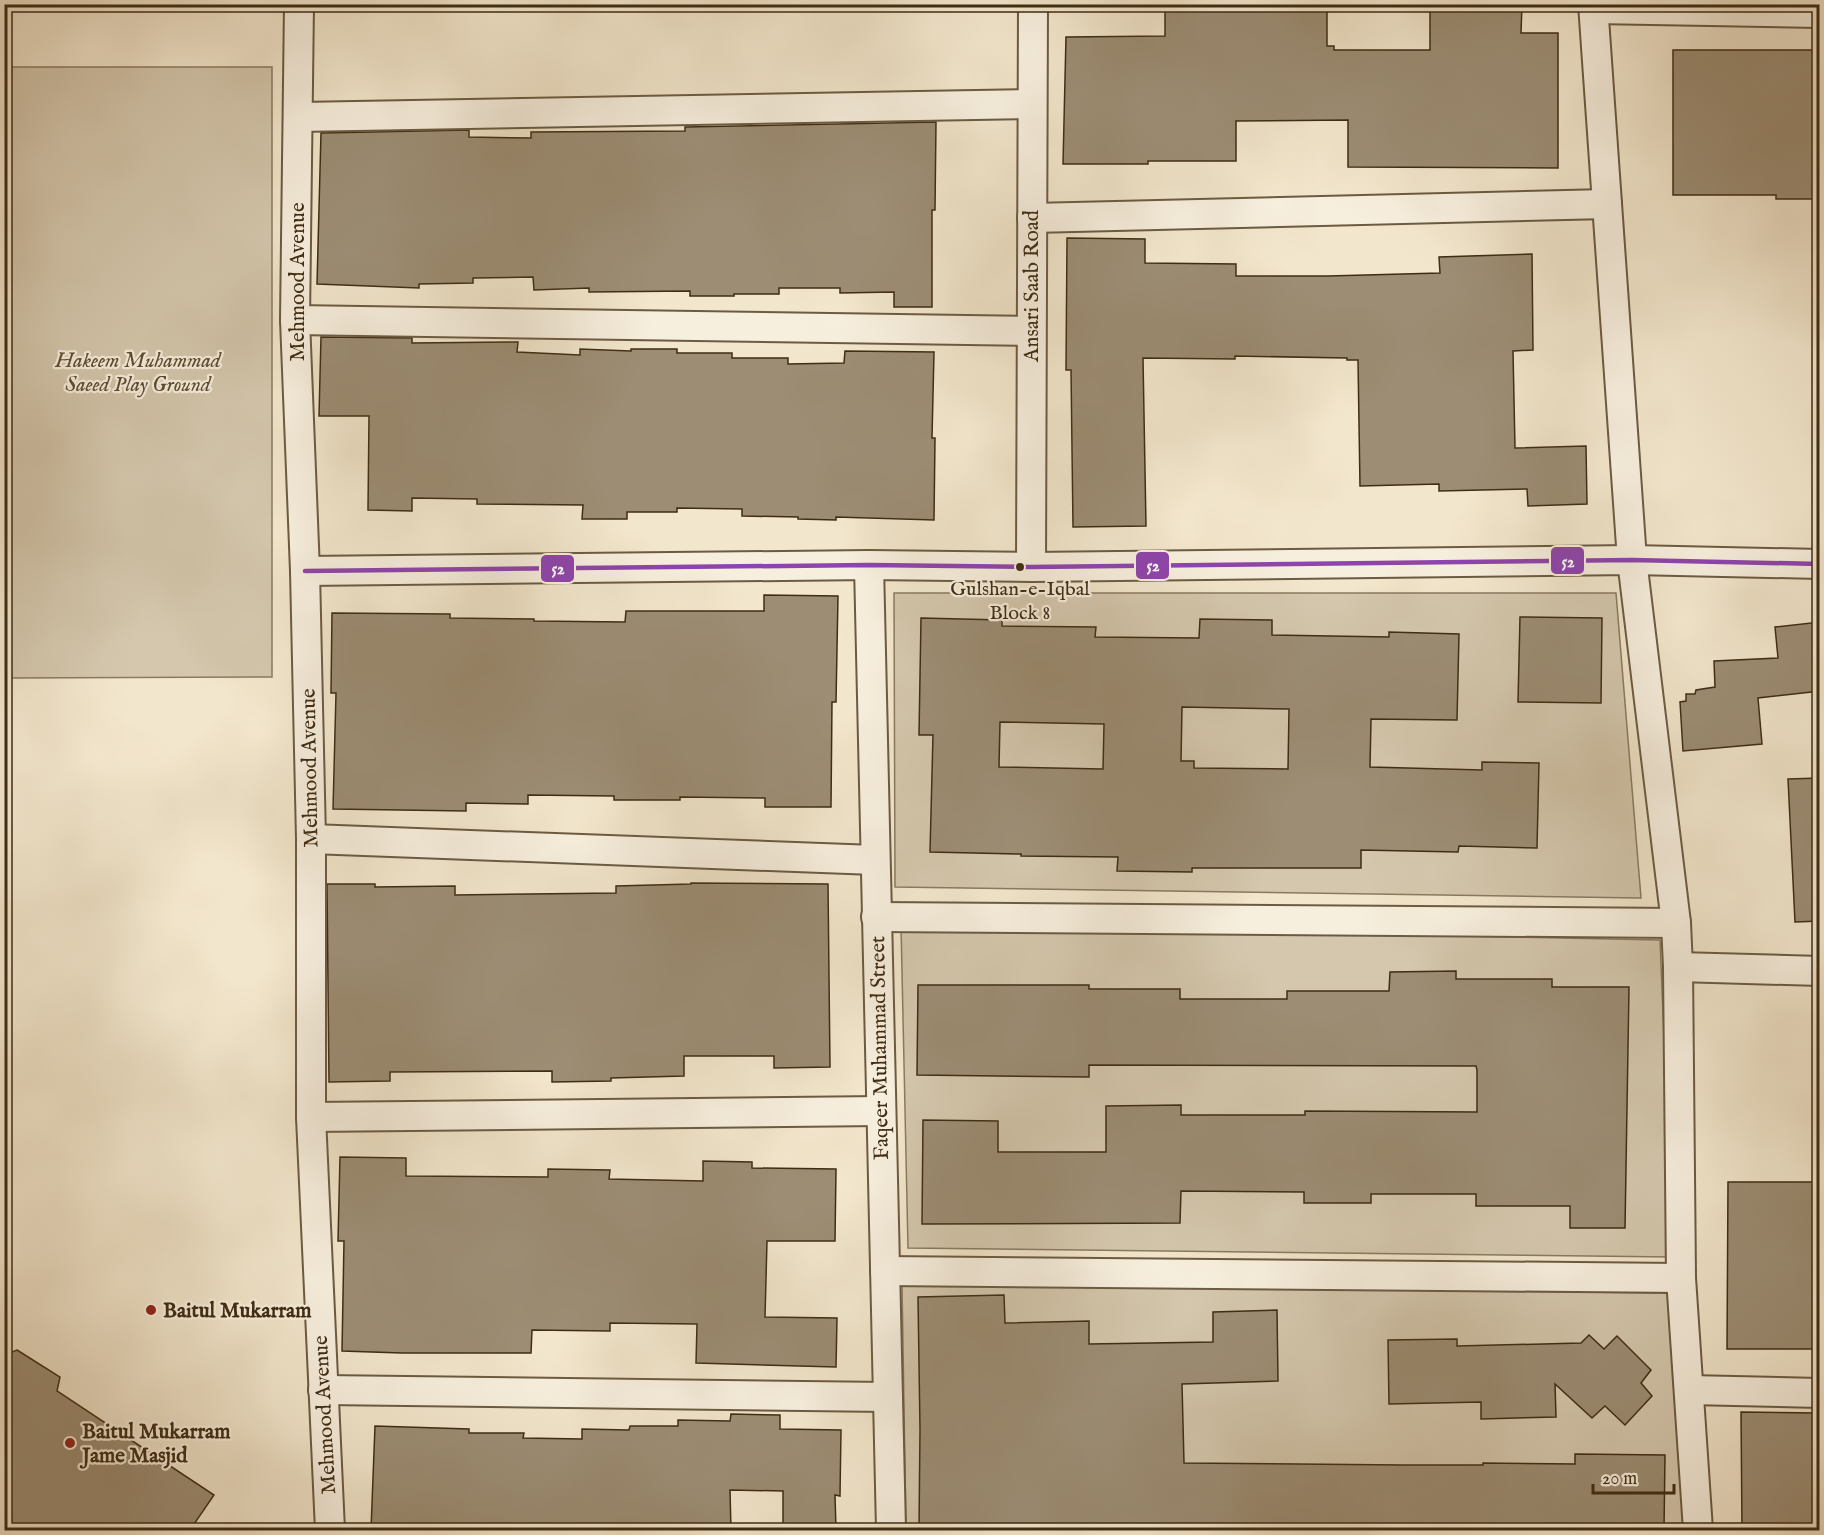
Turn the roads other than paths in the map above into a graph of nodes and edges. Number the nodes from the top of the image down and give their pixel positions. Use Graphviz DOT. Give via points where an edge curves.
graph roads {
  1 [pos="299,4"];
  2 [pos="1033,4"];
  3 [pos="1594,7"];
  4 [pos="1820,13"];
  5 [pos="1032,104"];
  6 [pos="299,117"];
  7 [pos="1607,204"];
  8 [pos="1032,218"];
  9 [pos="295,320"];
  10 [pos="1031,331"];
  11 [pos="1632,560"];
  12 [pos="1820,564"];
  13 [pos="869,565"];
  14 [pos="1031,567"];
  15 [pos="305,571"];
  16 [pos="311,839"];
  17 [pos="875,860"];
  18 [pos="876,917"];
  19 [pos="1676,922"];
  20 [pos="1678,967"];
  21 [pos="1820,971"];
  22 [pos="881,1111"];
  23 [pos="311,1117"];
  24 [pos="885,1271"];
  25 [pos="1681,1278"];
  26 [pos="323,1390"];
  27 [pos="1689,1390"];
  28 [pos="1820,1393"];
  29 [pos="888,1397"];
  30 [pos="330,1530"];
  31 [pos="891,1530"];
  32 [pos="1698,1530"];
  1 -- 6 [label="street, Mehmood Avenue"];
  2 -- 5 [label="street, Ansari Saab Road"];
  3 -- 4 [label="street"];
  3 -- 7 [label="street"];
  5 -- 6 [label="street"];
  5 -- 8 [label="street, Ansari Saab Road"];
  6 -- 9 [label="street, Mehmood Avenue"];
  7 -- 8 [label="street"];
  7 -- 11 [label="street"];
  8 -- 10 [label="street, Ansari Saab Road"];
  9 -- 10 [label="street"];
  9 -- 15 [label="street, Mehmood Avenue"];
  10 -- 14 [label="street, Ansari Saab Road"];
  11 -- 12 [label="street"];
  11 -- 14 [label="street"];
  11 -- 19 [label="street"];
  13 -- 14 [label="street"];
  13 -- 15 [label="street"];
  13 -- 17 [label="street, Faqeer Muhammad Street"];
  15 -- 16 [label="street, Mehmood Avenue"];
  16 -- 17 [label="street"];
  16 -- 23 [label="street, Mehmood Avenue"];
  17 -- 18 [label="street, Faqeer Muhammad Street"];
  18 -- 19 [label="street"];
  18 -- 22 [label="street, Faqeer Muhammad Street"];
  19 -- 20 [label="street"];
  20 -- 21 [label="street"];
  20 -- 25 [label="street"];
  22 -- 23 [label="street"];
  22 -- 24 [label="street, Faqeer Muhammad Street"];
  23 -- 26 [label="street, Mehmood Avenue"];
  24 -- 25 [label="street"];
  24 -- 29 [label="street, Faqeer Muhammad Street"];
  25 -- 27 [label="street"];
  26 -- 29 [label="street"];
  26 -- 30 [label="street, Mehmood Avenue"];
  27 -- 28 [label="street"];
  27 -- 32 [label="street"];
  29 -- 31 [label="street, Faqeer Muhammad Street"];
}
